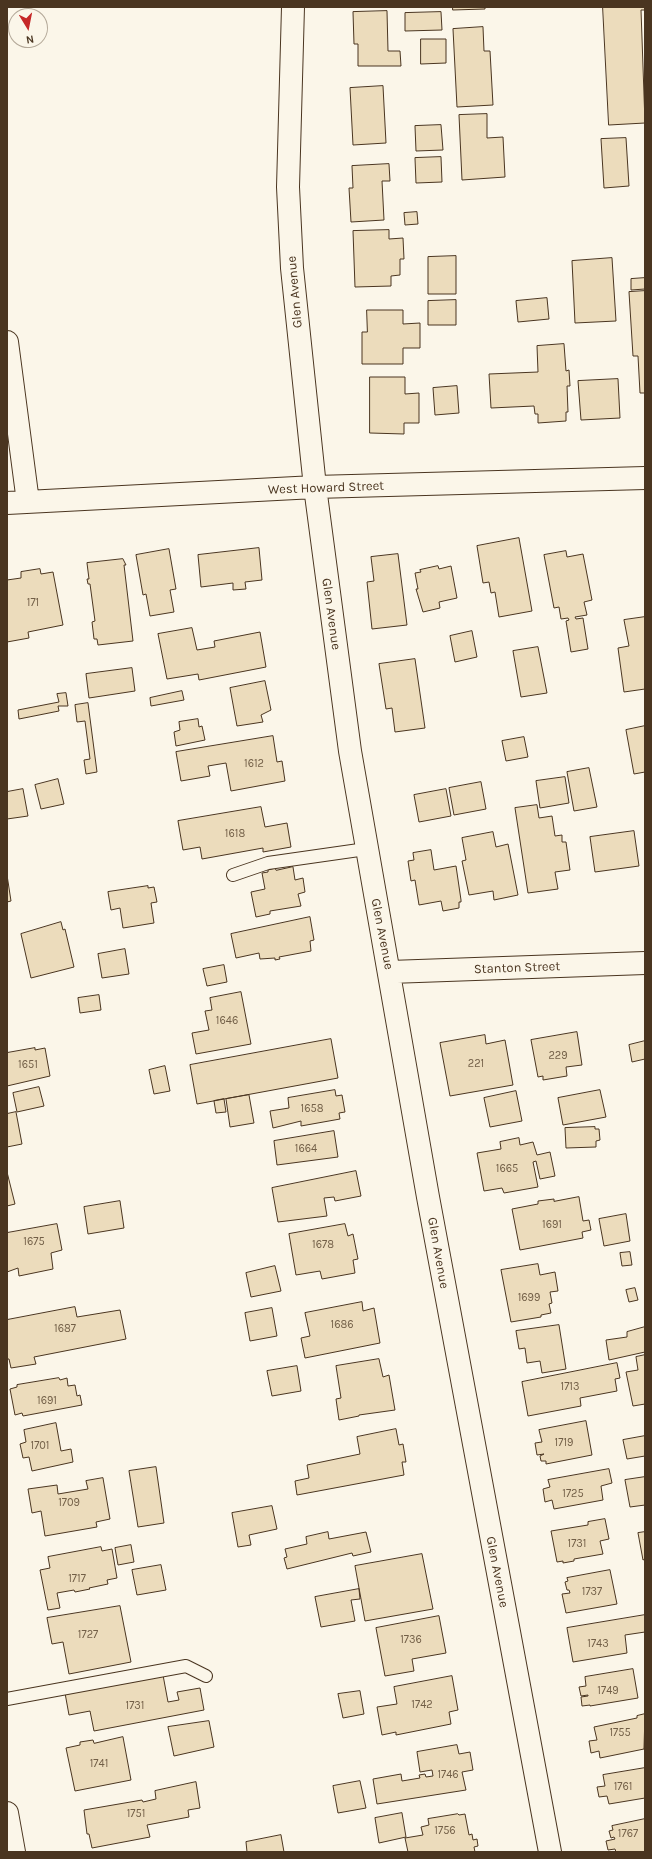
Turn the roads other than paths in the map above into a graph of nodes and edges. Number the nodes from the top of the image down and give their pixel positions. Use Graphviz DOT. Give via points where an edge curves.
graph roads {
  1 [pos="293,7"];
  2 [pos="7,342"];
  3 [pos="645,478"];
  4 [pos="315,487"];
  5 [pos="17,502"];
  6 [pos="366,849"];
  7 [pos="234,875"];
  8 [pos="645,963"];
  9 [pos="390,972"];
  10 [pos="206,1676"];
  11 [pos="7,1699"];
  12 [pos="7,1813"];
  13 [pos="14,1852"];
  14 [pos="550,1852"];
  1 -- 4 [label="street, Glen Avenue" via="288,187 292,268"];
  2 -- 5 [label="street"];
  3 -- 4 [label="street, West Howard Street"];
  4 -- 5 [label="street, West Howard Street"];
  4 -- 6 [label="street, Glen Avenue" via="350,751"];
  6 -- 7 [label="lane" via="268,863"];
  6 -- 9 [label="street, Glen Avenue"];
  8 -- 9 [label="street, Stanton Street"];
  9 -- 14 [label="street, Glen Avenue" via="428,1197"];
  10 -- 11 [label="lane" via="186,1666"];
  12 -- 13 [label="street"];
}
